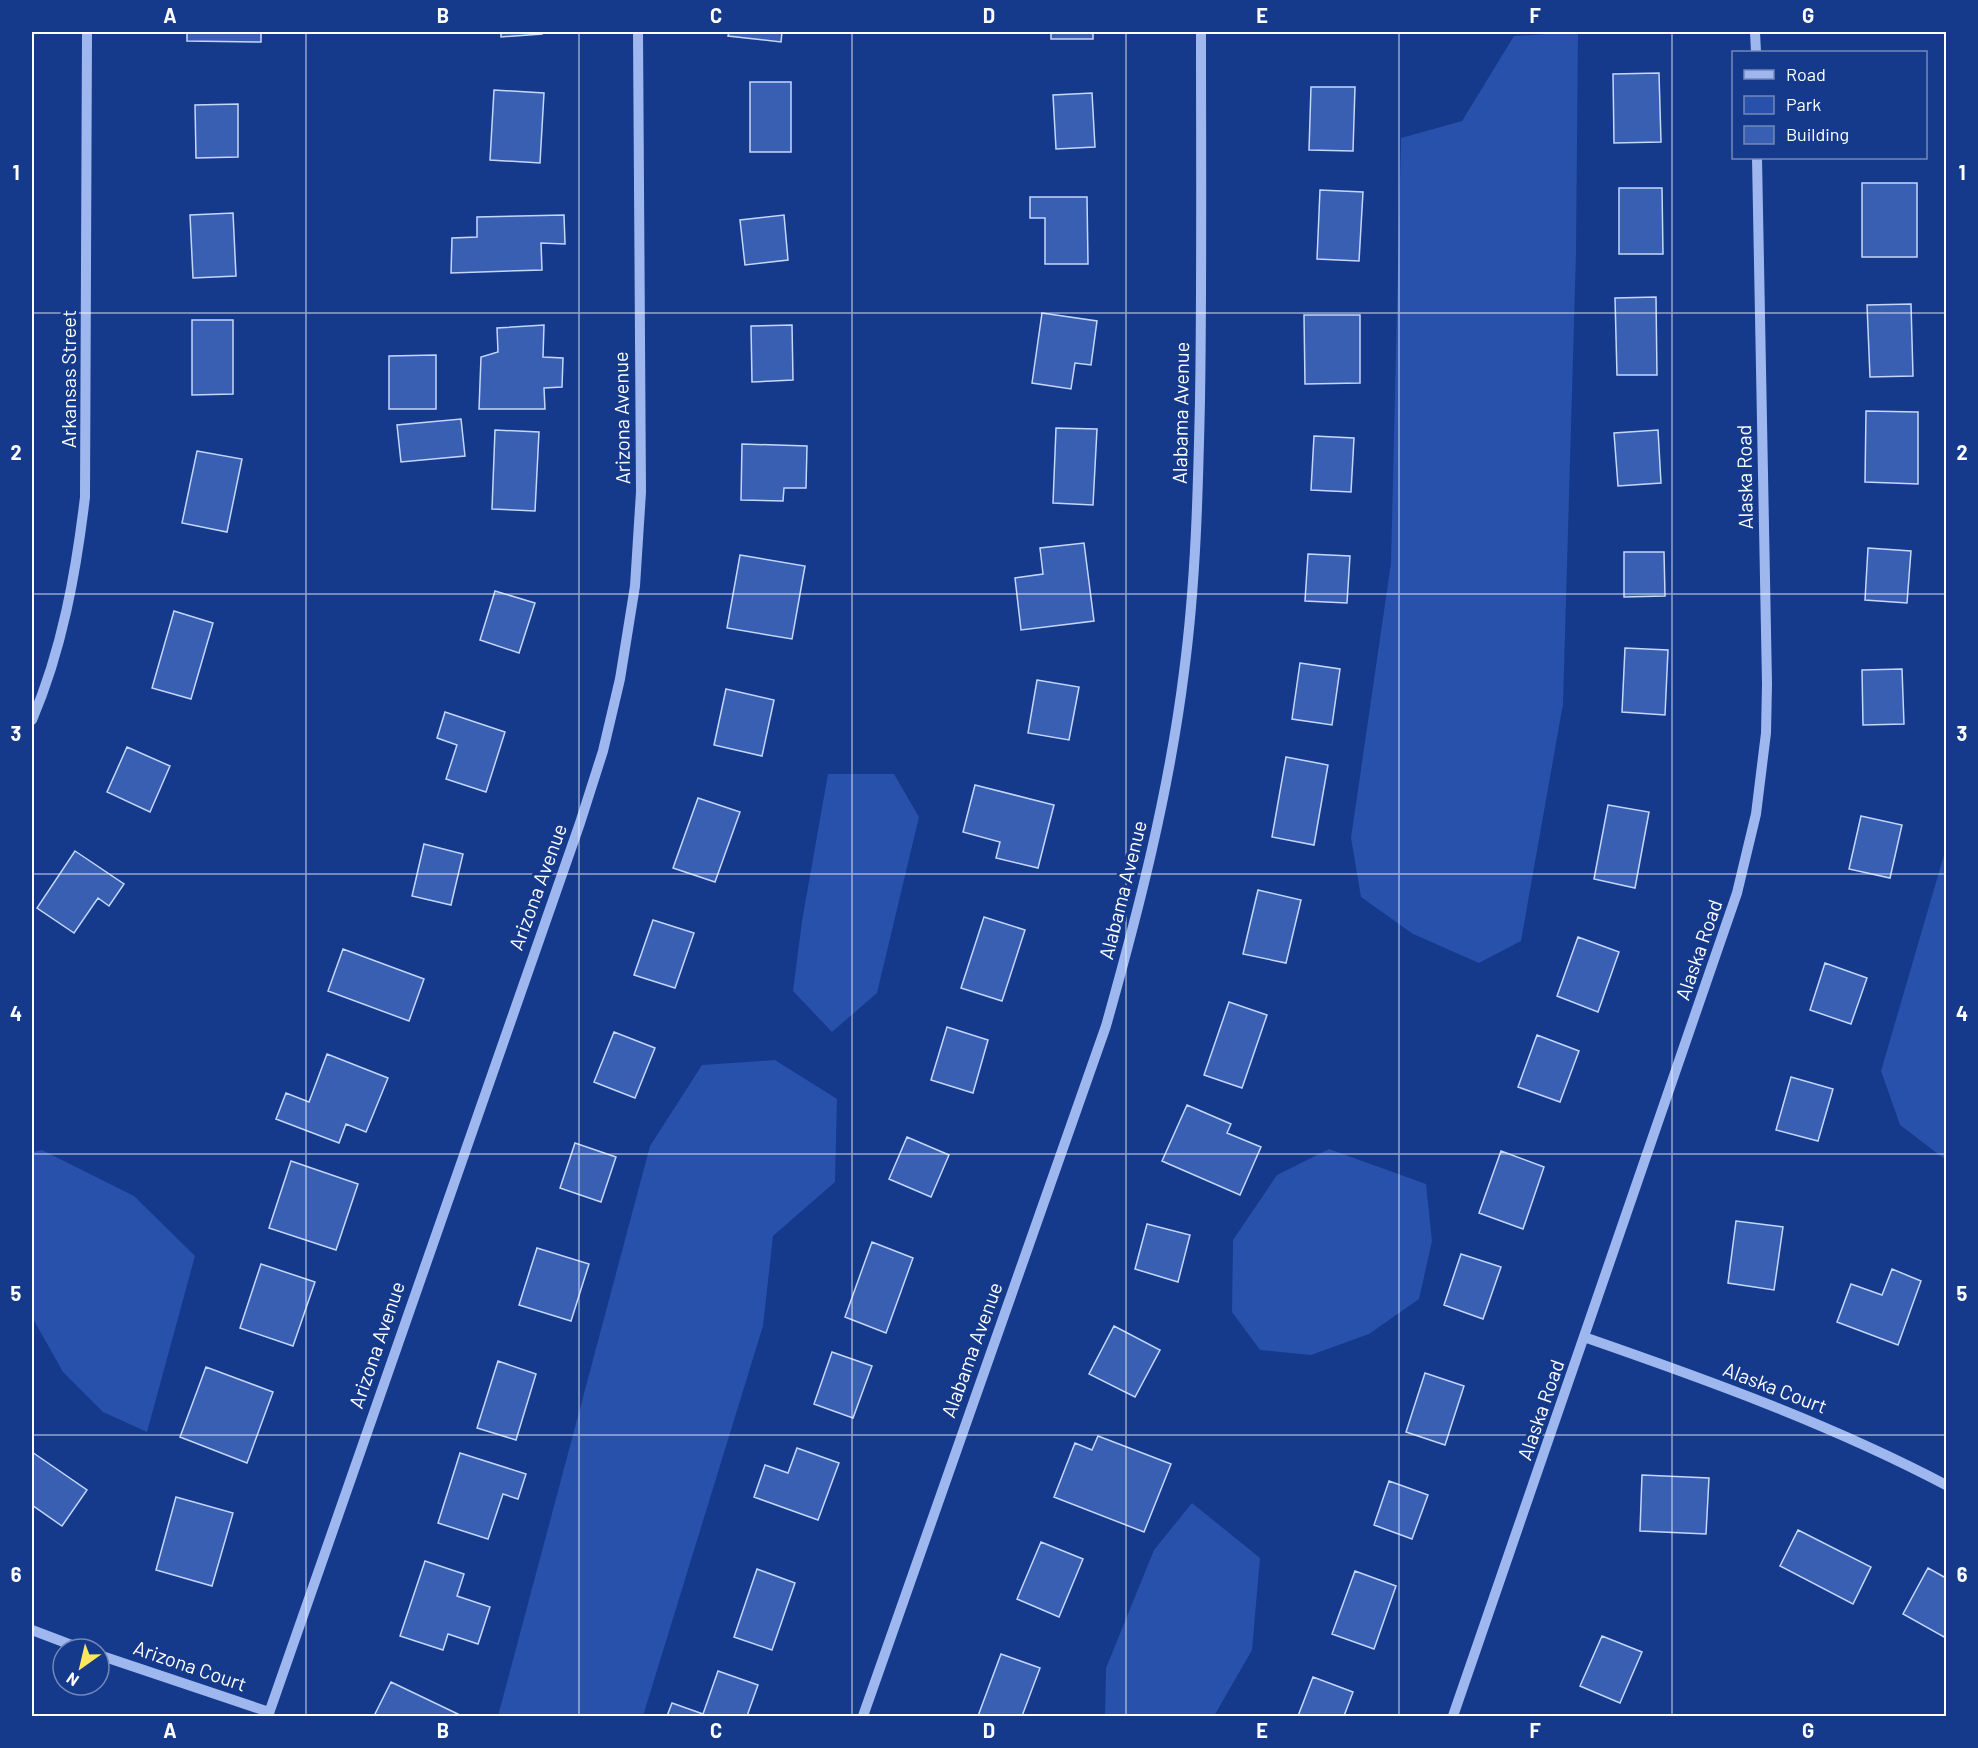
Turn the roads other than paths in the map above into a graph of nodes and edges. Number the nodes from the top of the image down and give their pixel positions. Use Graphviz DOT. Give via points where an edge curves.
graph roads {
  1 [pos="87,32"];
  2 [pos="638,32"];
  3 [pos="1201,32"];
  4 [pos="1755,32"];
  5 [pos="1756,51"];
  6 [pos="1758,159"];
  7 [pos="32,720"];
  8 [pos="1584,1337"];
  9 [pos="1947,1485"];
  10 [pos="32,1630"];
  11 [pos="51,1637"];
  12 [pos="111,1659"];
  13 [pos="268,1714"];
  14 [pos="863,1716"];
  15 [pos="1453,1716"];
  1 -- 7 [label="street, Arkansas Street" via="85,497 62,627"];
  2 -- 13 [label="street, Arizona Avenue" via="642,492 635,586 620,679 580,823"];
  3 -- 14 [label="street, Alabama Avenue" via="1202,294 1197,535 1184,672 1162,808 1106,1026"];
  4 -- 5 [label="street"];
  6 -- 8 [label="street, Alaska Road" via="1767,684 1766,733 1756,814 1737,893"];
  8 -- 9 [label="street, Alaska Court" via="1787,1411"];
  8 -- 15 [label="street, Alaska Road"];
  10 -- 11 [label="street"];
  12 -- 13 [label="street, Arizona Court"];
}
